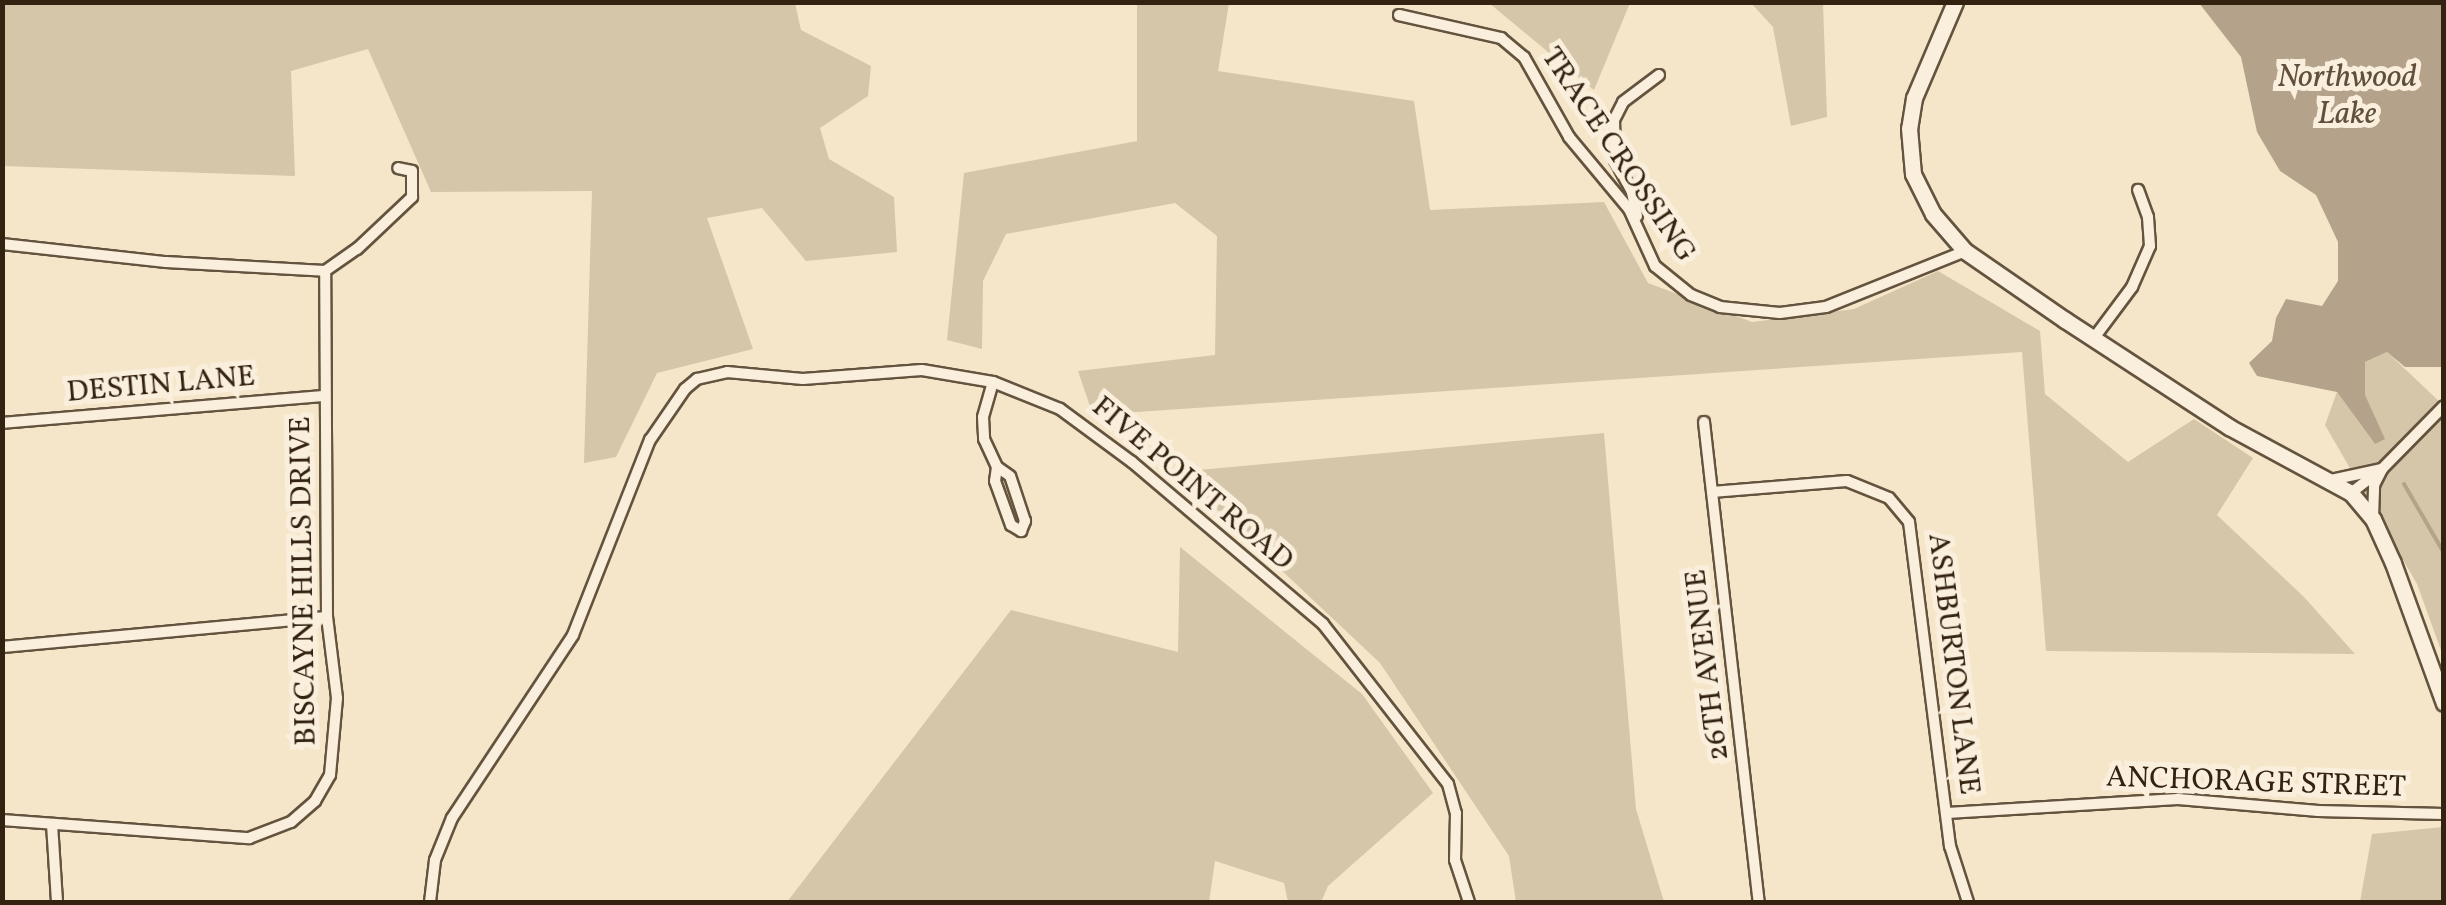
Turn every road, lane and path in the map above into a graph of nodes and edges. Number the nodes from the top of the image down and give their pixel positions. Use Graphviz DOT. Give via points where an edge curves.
graph roads {
  1 [pos="1954,2"];
  2 [pos="1399,16"];
  3 [pos="1658,74"];
  4 [pos="398,168"];
  5 [pos="2138,190"];
  6 [pos="1637,222"];
  7 [pos="2,244"];
  8 [pos="1965,250"];
  9 [pos="325,270"];
  10 [pos="2094,338"];
  11 [pos="993,382"];
  12 [pos="324,396"];
  13 [pos="2444,406"];
  14 [pos="1704,422"];
  15 [pos="2,423"];
  16 [pos="997,467"];
  17 [pos="2382,469"];
  18 [pos="2330,480"];
  19 [pos="1712,492"];
  20 [pos="2352,493"];
  21 [pos="1017,496"];
  22 [pos="1003,502"];
  23 [pos="2373,519"];
  24 [pos="327,618"];
  25 [pos="2,647"];
  26 [pos="2444,703"];
  27 [pos="1947,813"];
  28 [pos="2444,814"];
  29 [pos="2,820"];
  30 [pos="52,824"];
  31 [pos="57,902"];
  32 [pos="430,902"];
  33 [pos="1469,902"];
  34 [pos="1759,902"];
  35 [pos="1968,902"];
  1 -- 8 [label="street" via="1914,98 1908,144 1926,202"];
  2 -- 6 [label="street, TRACE CROSSING" via="1501,38 1524,57 1570,137"];
  3 -- 6 [label="street" via="1623,102 1614,120 1615,160 1632,192"];
  4 -- 9 [label="street" via="412,171 412,197"];
  5 -- 10 [label="street" via="2150,246 2132,287"];
  6 -- 8 [label="street, TRACE CROSSING" via="1665,278 1720,307 1751,312 1826,307"];
  7 -- 9 [label="street"];
  8 -- 10 [label="street"];
  9 -- 12 [label="street, BISCAYNE HILLS DRIVE"];
  10 -- 18 [label="street" via="2230,427"];
  11 -- 16 [label="street" via="984,439"];
  11 -- 32 [label="street, FIVE POINT ROAD" via="922,370 803,378 726,372 685,389 650,440 573,635 452,818 435,860"];
  11 -- 33 [label="street, FIVE POINT ROAD" via="1060,409 1132,462 1344,647 1448,784 1456,813 1455,860"];
  12 -- 15 [label="street, DESTIN LANE"];
  12 -- 24 [label="street, BISCAYNE HILLS DRIVE"];
  13 -- 17 [label="street"];
  14 -- 19 [label="street, 26TH AVENUE"];
  16 -- 21 [label="street" via="1010,476"];
  16 -- 22 [label="street"];
  17 -- 18 [label="street"];
  17 -- 20 [label="street"];
  17 -- 23 [label="street" via="2374,485"];
  18 -- 20 [label="street"];
  19 -- 27 [label="street, ASHBURTON LANE" via="1847,481 1889,498 1909,522"];
  19 -- 34 [label="street, 26TH AVENUE"];
  20 -- 23 [label="street"];
  21 -- 22 [label="street"];
  21 -- 22 [label="street" via="1022,535"];
  23 -- 26 [label="street"];
  24 -- 25 [label="street"];
  24 -- 30 [label="street, BISCAYNE HILLS DRIVE" via="336,744 330,775 292,822 234,839"];
  27 -- 28 [label="street, ANCHORAGE STREET" via="2178,799 2318,812"];
  27 -- 35 [label="street, ASHBURTON LANE" via="1956,876"];
  29 -- 30 [label="street, BISCAYNE HILLS DRIVE"];
  30 -- 31 [label="street"];
}
